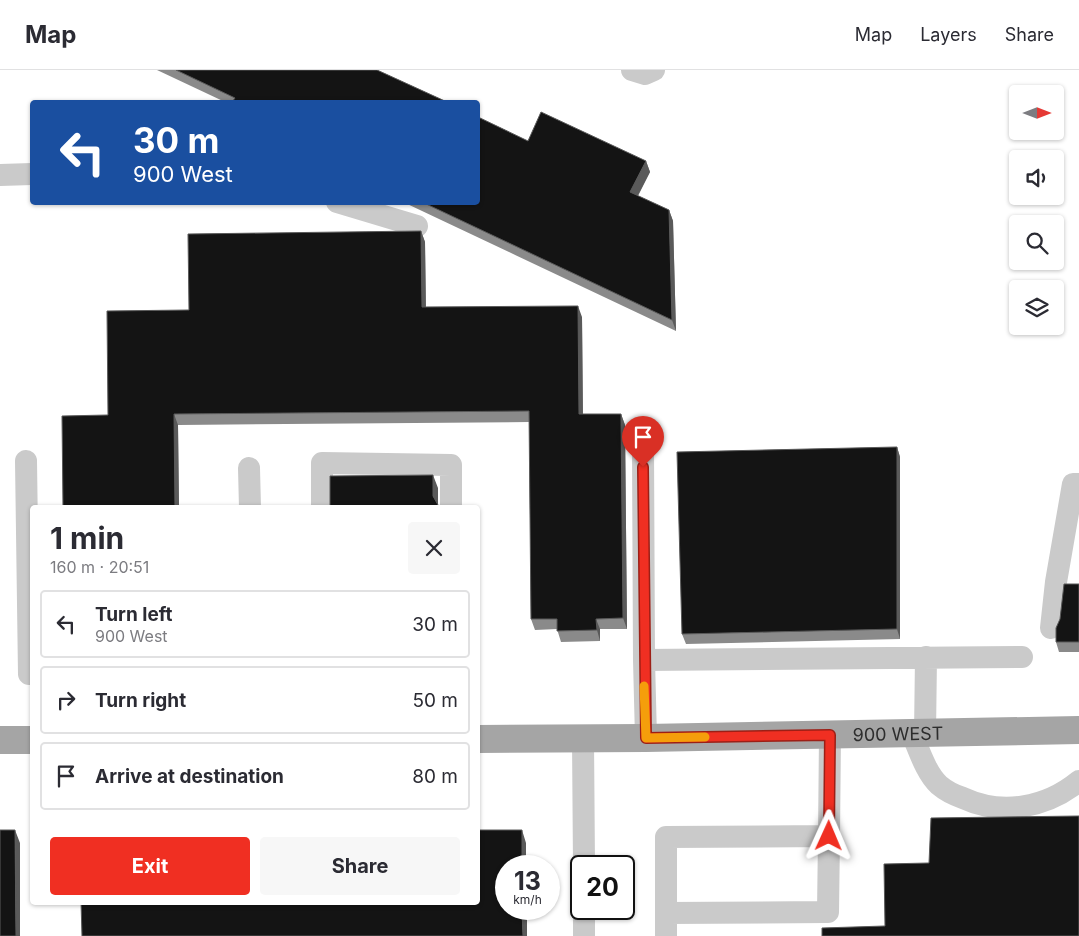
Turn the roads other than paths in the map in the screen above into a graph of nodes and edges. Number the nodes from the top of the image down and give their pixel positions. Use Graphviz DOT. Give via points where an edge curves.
graph roads {
  1 [pos="632,70"];
  2 [pos="654,70"];
  3 [pos="30,174"];
  4 [pos="0,175"];
  5 [pos="346,205"];
  6 [pos="417,226"];
  7 [pos="643,447"];
  8 [pos="26,461"];
  9 [pos="249,468"];
  10 [pos="1079,484"];
  11 [pos="250,505"];
  12 [pos="322,505"];
  13 [pos="451,505"];
  14 [pos="1051,628"];
  15 [pos="926,657"];
  16 [pos="1022,657"];
  17 [pos="644,660"];
  18 [pos="30,674"];
  19 [pos="1079,730"];
  20 [pos="918,734"];
  21 [pos="830,735"];
  22 [pos="646,738"];
  23 [pos="480,739"];
  24 [pos="583,739"];
  25 [pos="0,740"];
  26 [pos="30,740"];
  27 [pos="1079,781"];
  28 [pos="829,836"];
  29 [pos="584,855"];
  30 [pos="666,912"];
  31 [pos="584,920"];
  32 [pos="584,936"];
  33 [pos="666,936"];
  1 -- 2 [label="street" via="644,74"];
  3 -- 4 [label="street"];
  5 -- 6 [label="street"];
  7 -- 17 [label="street"];
  8 -- 18 [label="street"];
  9 -- 11 [label="street"];
  10 -- 14 [label="street" via="1073,484"];
  12 -- 13 [label="street" via="322,463 451,465"];
  15 -- 16 [label="street"];
  15 -- 17 [label="street"];
  15 -- 20 [label="street"];
  17 -- 22 [label="street"];
  19 -- 20 [label="main road, 900 WEST"];
  20 -- 21 [label="main road, 900 WEST"];
  20 -- 27 [label="street" via="930,773 938,784 952,794 986,807 1028,806 1058,795"];
  21 -- 22 [label="main road, 900 WEST"];
  21 -- 28 [label="street"];
  22 -- 24 [label="main road, 900 WEST"];
  23 -- 24 [label="main road, 900 WEST"];
  24 -- 29 [label="street"];
  25 -- 26 [label="main road"];
  28 -- 30 [label="street" via="666,837"];
  28 -- 30 [label="street" via="828,912"];
  30 -- 33 [label="street"];
  31 -- 32 [label="street"];
}
